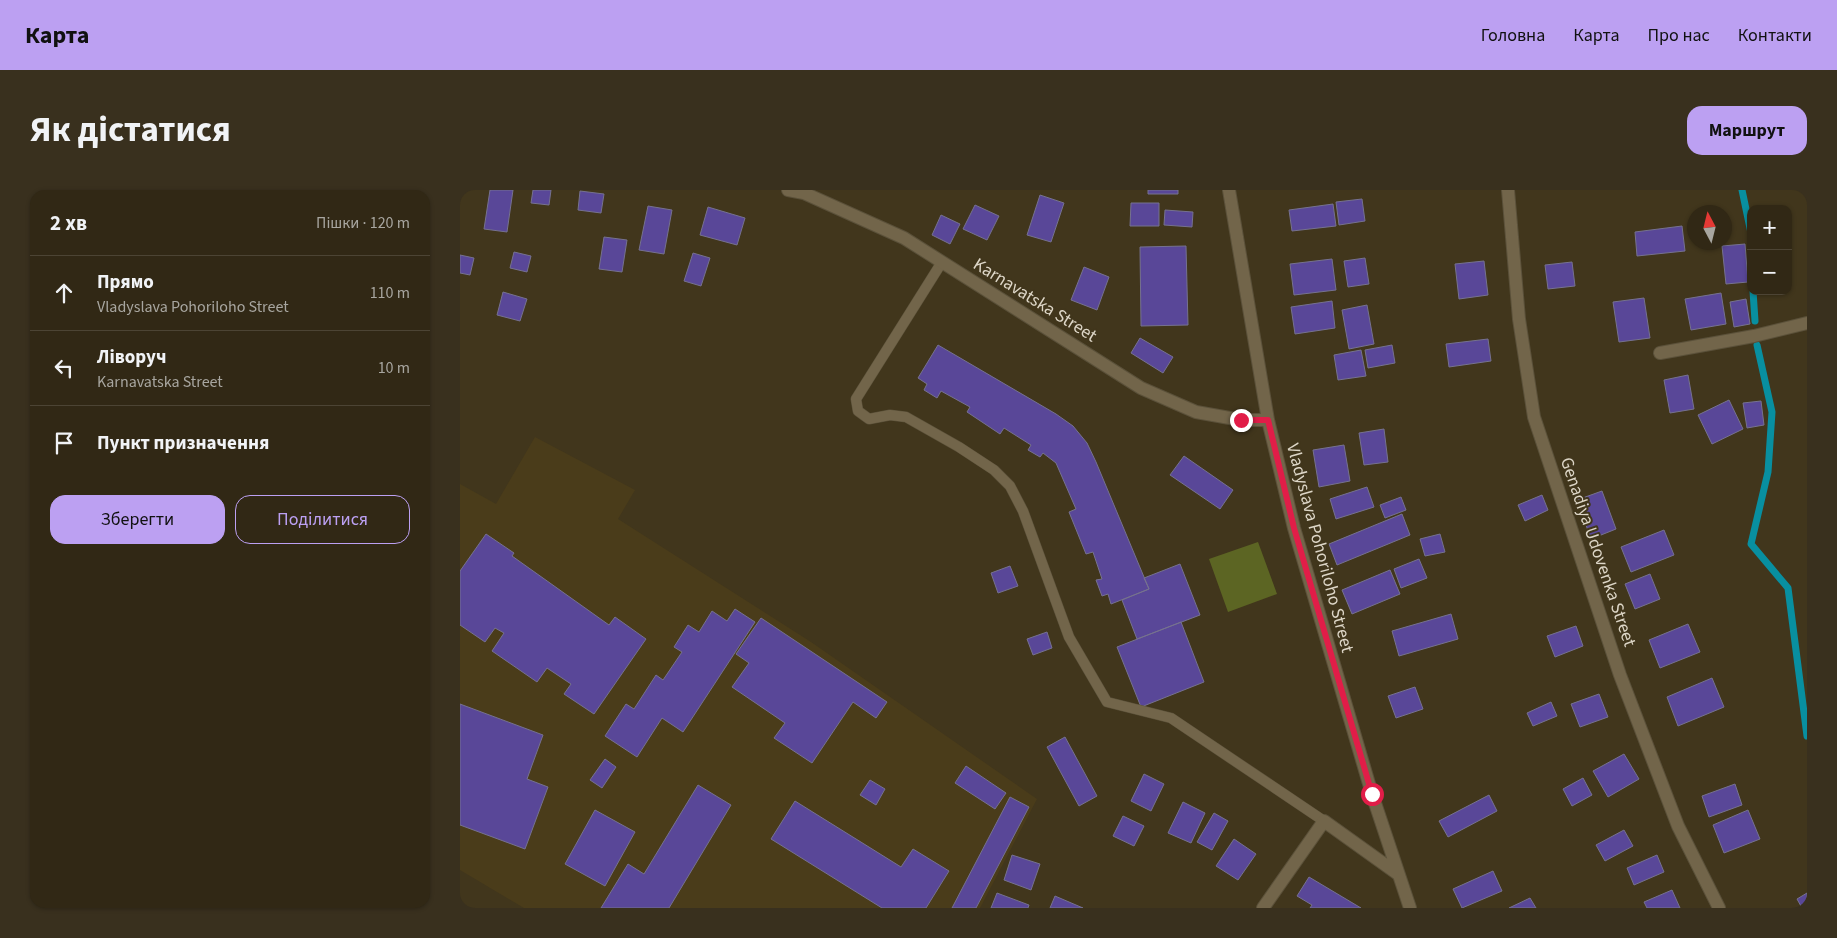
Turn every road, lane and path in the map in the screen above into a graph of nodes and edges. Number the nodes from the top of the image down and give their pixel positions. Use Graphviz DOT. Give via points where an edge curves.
graph roads {
  1 [pos="788,190"];
  2 [pos="1229,190"];
  3 [pos="1508,190"];
  4 [pos="942,262"];
  5 [pos="1807,323"];
  6 [pos="1660,353"];
  7 [pos="1268,420"];
  8 [pos="1324,821"];
  9 [pos="1398,874"];
  10 [pos="1263,908"];
  11 [pos="1410,908"];
  12 [pos="1719,908"];
  1 -- 4 [label="street, Karnavatska Street" via="804,193 904,238"];
  2 -- 7 [label="street, Vladyslava Pohoriloho Street"];
  3 -- 12 [label="street, Genadiya Udovenka Street" via="1519,319 1534,417 1620,674 1678,826"];
  4 -- 7 [label="street, Karnavatska Street" via="1141,388 1196,412 1241,420"];
  4 -- 8 [label="lane" via="856,399 858,411 868,419 890,415 906,417 994,470 1010,486 1023,511 1069,637 1107,702 1171,718"];
  5 -- 6 [label="street"];
  7 -- 9 [label="street, Vladyslava Pohoriloho Street" via="1294,528"];
  8 -- 9 [label="street"];
  8 -- 10 [label="street"];
  9 -- 11 [label="street, Vladyslava Pohoriloho Street"];
}
